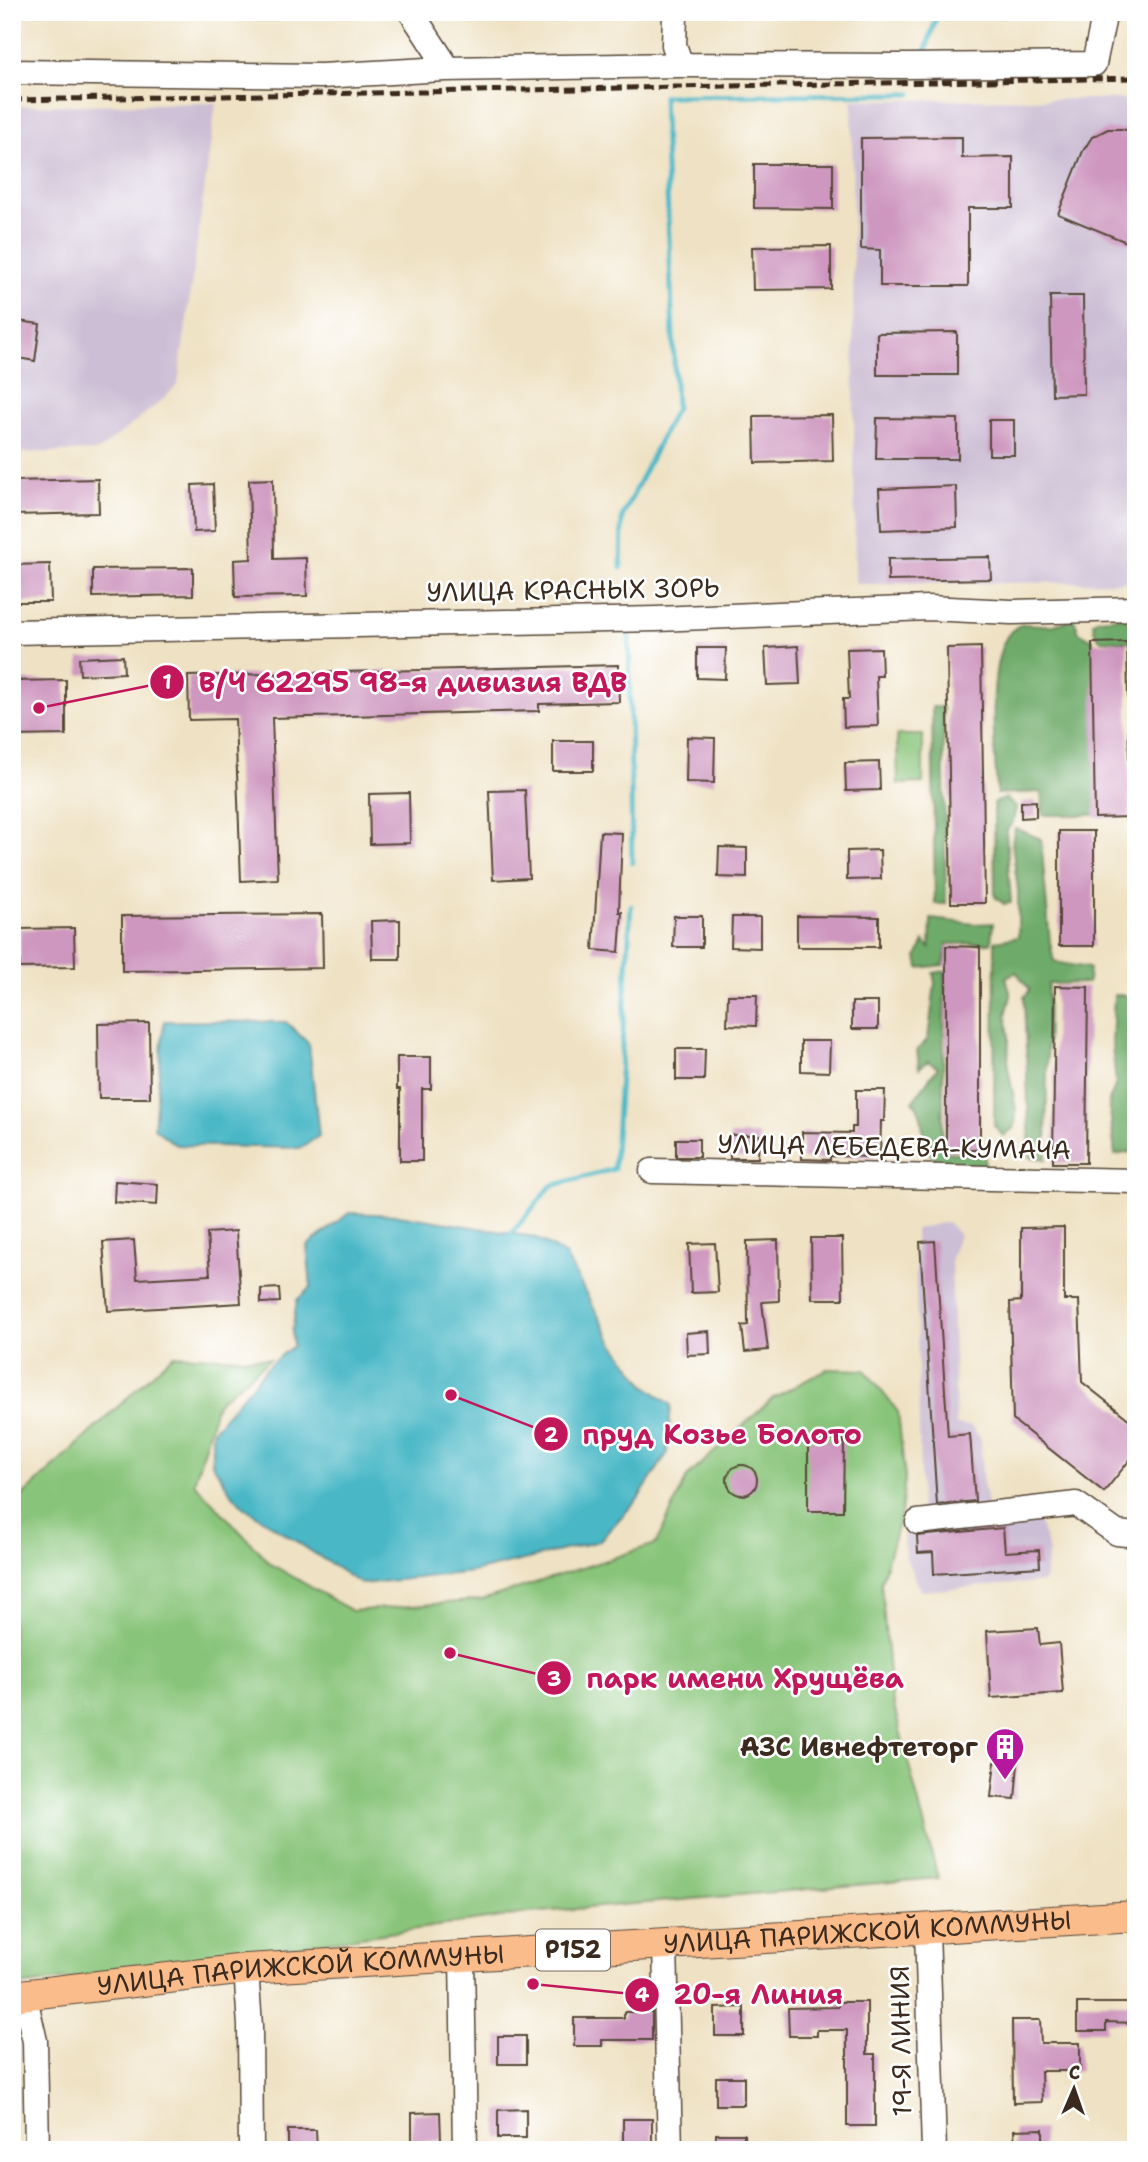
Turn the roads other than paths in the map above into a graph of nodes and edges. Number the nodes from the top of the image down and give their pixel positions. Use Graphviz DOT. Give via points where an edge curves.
graph roads {
  1 [pos="411,12"];
  2 [pos="673,12"];
  3 [pos="1105,12"];
  4 [pos="681,65"];
  5 [pos="446,69"];
  6 [pos="12,72"];
  7 [pos="1136,610"];
  8 [pos="12,632"];
  9 [pos="652,1171"];
  10 [pos="1136,1181"];
  11 [pos="918,1522"];
  12 [pos="1136,1535"];
  13 [pos="1136,1916"];
  14 [pos="927,1930"];
  15 [pos="665,1945"];
  16 [pos="462,1956"];
  17 [pos="246,1969"];
  18 [pos="18,1995"];
  19 [pos="37,2150"];
  20 [pos="251,2150"];
  21 [pos="465,2150"];
  22 [pos="670,2150"];
  23 [pos="934,2150"];
  1 -- 5 [label="street"];
  2 -- 4 [label="street" via="674,45"];
  3 -- 4 [label="street" via="1094,64"];
  4 -- 5 [label="street"];
  5 -- 6 [label="street" via="321,76"];
  7 -- 8 [label="street, УЛИЦА КРАСНЫХ ЗОРЬ" via="928,608 657,619"];
  9 -- 10 [label="street, УЛИЦА ЛЕБЕДЕВА-КУМАЧА"];
  11 -- 12 [label="street" via="1076,1504 1117,1533"];
  13 -- 14 [label="main road, УЛИЦА ПАРИЖСКОЙ КОММУНЫ / Р152"];
  14 -- 15 [label="main road, УЛИЦА ПАРИЖСКОЙ КОММУНЫ / Р152"];
  14 -- 23 [label="street, 19-Я ЛИНИЯ"];
  15 -- 16 [label="main road, УЛИЦА ПАРИЖСКОЙ КОММУНЫ / Р152"];
  15 -- 22 [label="street"];
  16 -- 17 [label="main road, УЛИЦА ПАРИЖСКОЙ КОММУНЫ / Р152"];
  16 -- 21 [label="street"];
  17 -- 18 [label="main road, УЛИЦА ПАРИЖСКОЙ КОММУНЫ / Р152"];
  17 -- 20 [label="street"];
  18 -- 19 [label="street" via="35,2041"];
}
